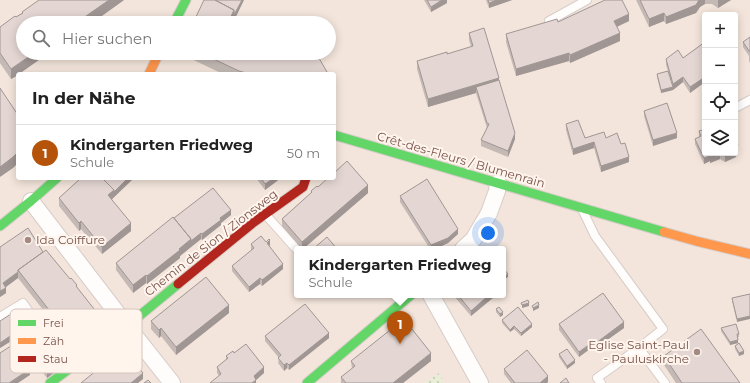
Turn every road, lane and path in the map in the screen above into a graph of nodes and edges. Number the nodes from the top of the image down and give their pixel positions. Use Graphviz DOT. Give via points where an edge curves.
graph roads {
  1 [pos="186,0"];
  2 [pos="586,0"];
  3 [pos="178,16"];
  4 [pos="549,21"];
  5 [pos="155,60"];
  6 [pos="149,72"];
  7 [pos="750,100"];
  8 [pos="738,106"];
  9 [pos="336,136"];
  10 [pos="55,180"];
  11 [pos="305,180"];
  12 [pos="498,183"];
  13 [pos="31,201"];
  14 [pos="582,208"];
  15 [pos="265,214"];
  16 [pos="0,226"];
  17 [pos="466,246"];
  18 [pos="294,247"];
  19 [pos="750,254"];
  20 [pos="407,298"];
  21 [pos="433,298"];
  22 [pos="13,309"];
  23 [pos="27,309"];
  24 [pos="113,309"];
  25 [pos="10,311"];
  26 [pos="142,313"];
  27 [pos="0,317"];
  28 [pos="142,346"];
  29 [pos="639,348"];
  30 [pos="63,373"];
  31 [pos="50,383"];
  32 [pos="172,383"];
  33 [pos="307,383"];
  34 [pos="480,383"];
  35 [pos="601,383"];
  36 [pos="665,383"];
  1 -- 3 [label="street"];
  2 -- 4 [label="lane"];
  5 -- 6 [label="street"];
  7 -- 8 [label="lane"];
  9 -- 12 [label="street, Crêt-des-Fleurs / Blumenrain"];
  10 -- 13 [label="street"];
  11 -- 15 [label="street, Chemin de Sion / Zionsweg" via="303,187"];
  12 -- 14 [label="street, Crêt-des-Fleurs / Blumenrain"];
  12 -- 17 [label="street" via="489,213 473,240"];
  13 -- 16 [label="street"];
  13 -- 24 [label="street"];
  14 -- 19 [label="street, Crêt-des-Fleurs / Blumenrain"];
  14 -- 29 [label="lane" via="595,236 663,329"];
  15 -- 18 [label="lane"];
  15 -- 26 [label="street, Chemin de Sion / Zionsweg"];
  20 -- 33 [label="street"];
  21 -- 34 [label="street"];
  22 -- 23 [label="lane" via="23,303"];
  25 -- 27 [label="lane"];
  28 -- 32 [label="street"];
  29 -- 35 [label="lane" via="597,378"];
  29 -- 36 [label="lane"];
  30 -- 31 [label="street, Chemin de Sion / Zionsweg"];
}
